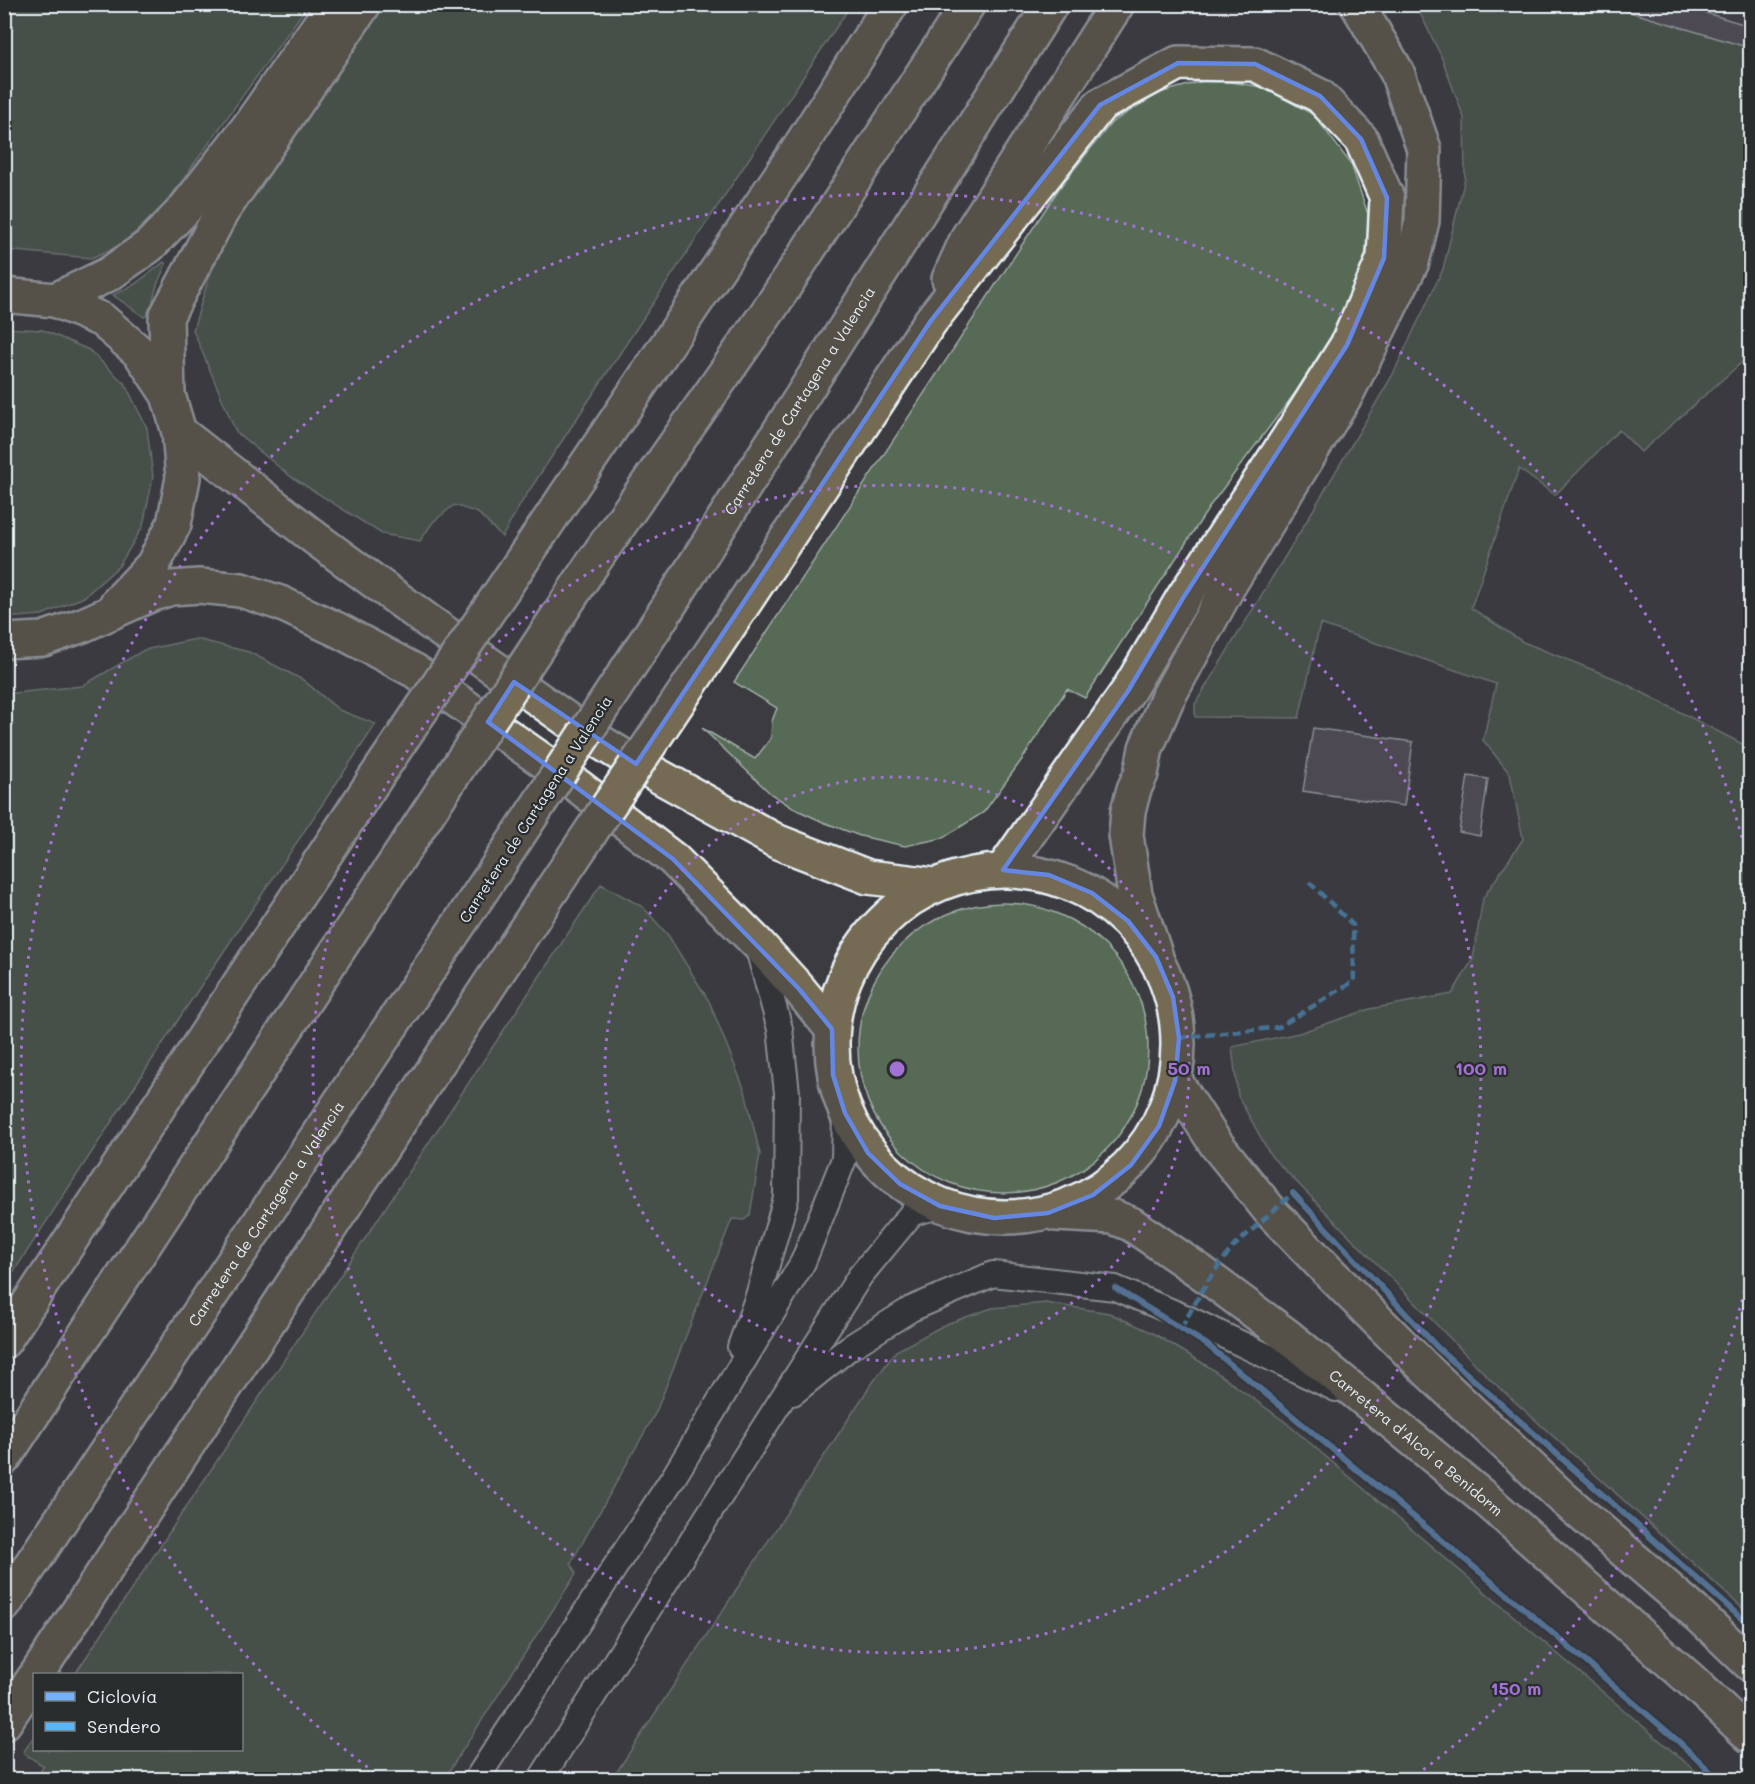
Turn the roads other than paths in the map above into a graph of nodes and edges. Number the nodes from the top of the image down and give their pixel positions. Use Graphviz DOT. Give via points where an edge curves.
graph roads {
  1 [pos="334,4"];
  2 [pos="364,4"];
  3 [pos="891,4"];
  4 [pos="969,4"];
  5 [pos="1051,4"];
  6 [pos="1117,4"];
  7 [pos="1357,4"];
  8 [pos="4,295"];
  9 [pos="55,300"];
  10 [pos="930,322"];
  11 [pos="168,396"];
  12 [pos="179,432"];
  13 [pos="83,625"];
  14 [pos="4,641"];
  15 [pos="1003,870"];
  16 [pos="934,885"];
  17 [pos="757,943"];
  18 [pos="1156,957"];
  19 [pos="832,1029"];
  20 [pos="1175,1081"];
  21 [pos="844,1113"];
  22 [pos="940,1206"];
  23 [pos="1048,1213"];
  24 [pos="4,1341"];
  25 [pos="721,1398"];
  26 [pos="777,1406"];
  27 [pos="1376,1410"];
  28 [pos="4,1458"];
  29 [pos="4,1605"];
  30 [pos="1750,1664"];
  31 [pos="38,1673"];
  32 [pos="33,1680"];
  33 [pos="4,1723"];
  34 [pos="1750,1736"];
  35 [pos="476,1779"];
  36 [pos="540,1779"];
  1 -- 9 [label="main road" via="247,129 184,210 149,246 109,274"];
  2 -- 11 [label="main road" via="221,213 166,317"];
  3 -- 24 [label="main road, bridge"];
  4 -- 28 [label="main road, bridge" via="773,304 594,561"];
  5 -- 29 [label="main road, Carretera de Cartagena a Valencia, bridge" via="663,615"];
  6 -- 10 [label="main road" via="969,237"];
  7 -- 18 [label="main road" via="1397,72 1424,149 1422,221 1412,262 1347,393 1229,585 1167,699 1146,748 1128,812 1126,835 1135,894"];
  8 -- 9 [label="main road"];
  9 -- 11 [label="main road" via="102,320 140,353"];
  10 -- 15 [label="main road" via="1100,105 1178,63 1255,64 1320,96 1361,139 1387,198 1384,258 1347,345 1183,598 1128,691"];
  10 -- 31 [label="main road, bridge"];
  11 -- 12 [label="main road"];
  12 -- 13 [label="main road" via="183,478 174,524 153,566 122,600"];
  12 -- 16 [label="main road" via="428,621 628,759 778,842 868,877"];
  13 -- 14 [label="main road" via="43,639"];
  13 -- 17 [label="main road" via="150,595 171,588 199,586 241,590 338,630 415,671 566,777 673,859"];
  15 -- 16 [label="main road" via="968,874"];
  15 -- 18 [label="main road" via="1049,875 1092,893 1128,921"];
  16 -- 19 [label="main road" via="895,910 863,944 842,984"];
  17 -- 19 [label="main road"];
  17 -- 25 [label="lane" via="780,1029 787,1094 786,1198 758,1296"];
  18 -- 20 [label="main road" via="1173,996 1178,1028"];
  19 -- 21 [label="main road" via="833,1075"];
  20 -- 23 [label="main road" via="1159,1126 1131,1165 1093,1195"];
  20 -- 30 [label="main road" via="1216,1144 1324,1269 1564,1499"];
  21 -- 22 [label="main road" via="868,1153 900,1184"];
  21 -- 25 [label="lane" via="844,1160 803,1262"];
  22 -- 23 [label="main road" via="994,1218"];
  22 -- 26 [label="lane" via="912,1213 860,1276"];
  23 -- 27 [label="main road, Carretera d'Alcoi a Benidorm" via="1113,1217 1131,1224 1286,1335"];
  25 -- 35 [label="lane"];
  26 -- 27 [label="lane" via="849,1348 902,1315 993,1274 1115,1288 1296,1368"];
  26 -- 36 [label="lane"];
  27 -- 34 [label="main road, Carretera d'Alcoi a Benidorm" via="1489,1502"];
  32 -- 33 [label="main road"];
}
